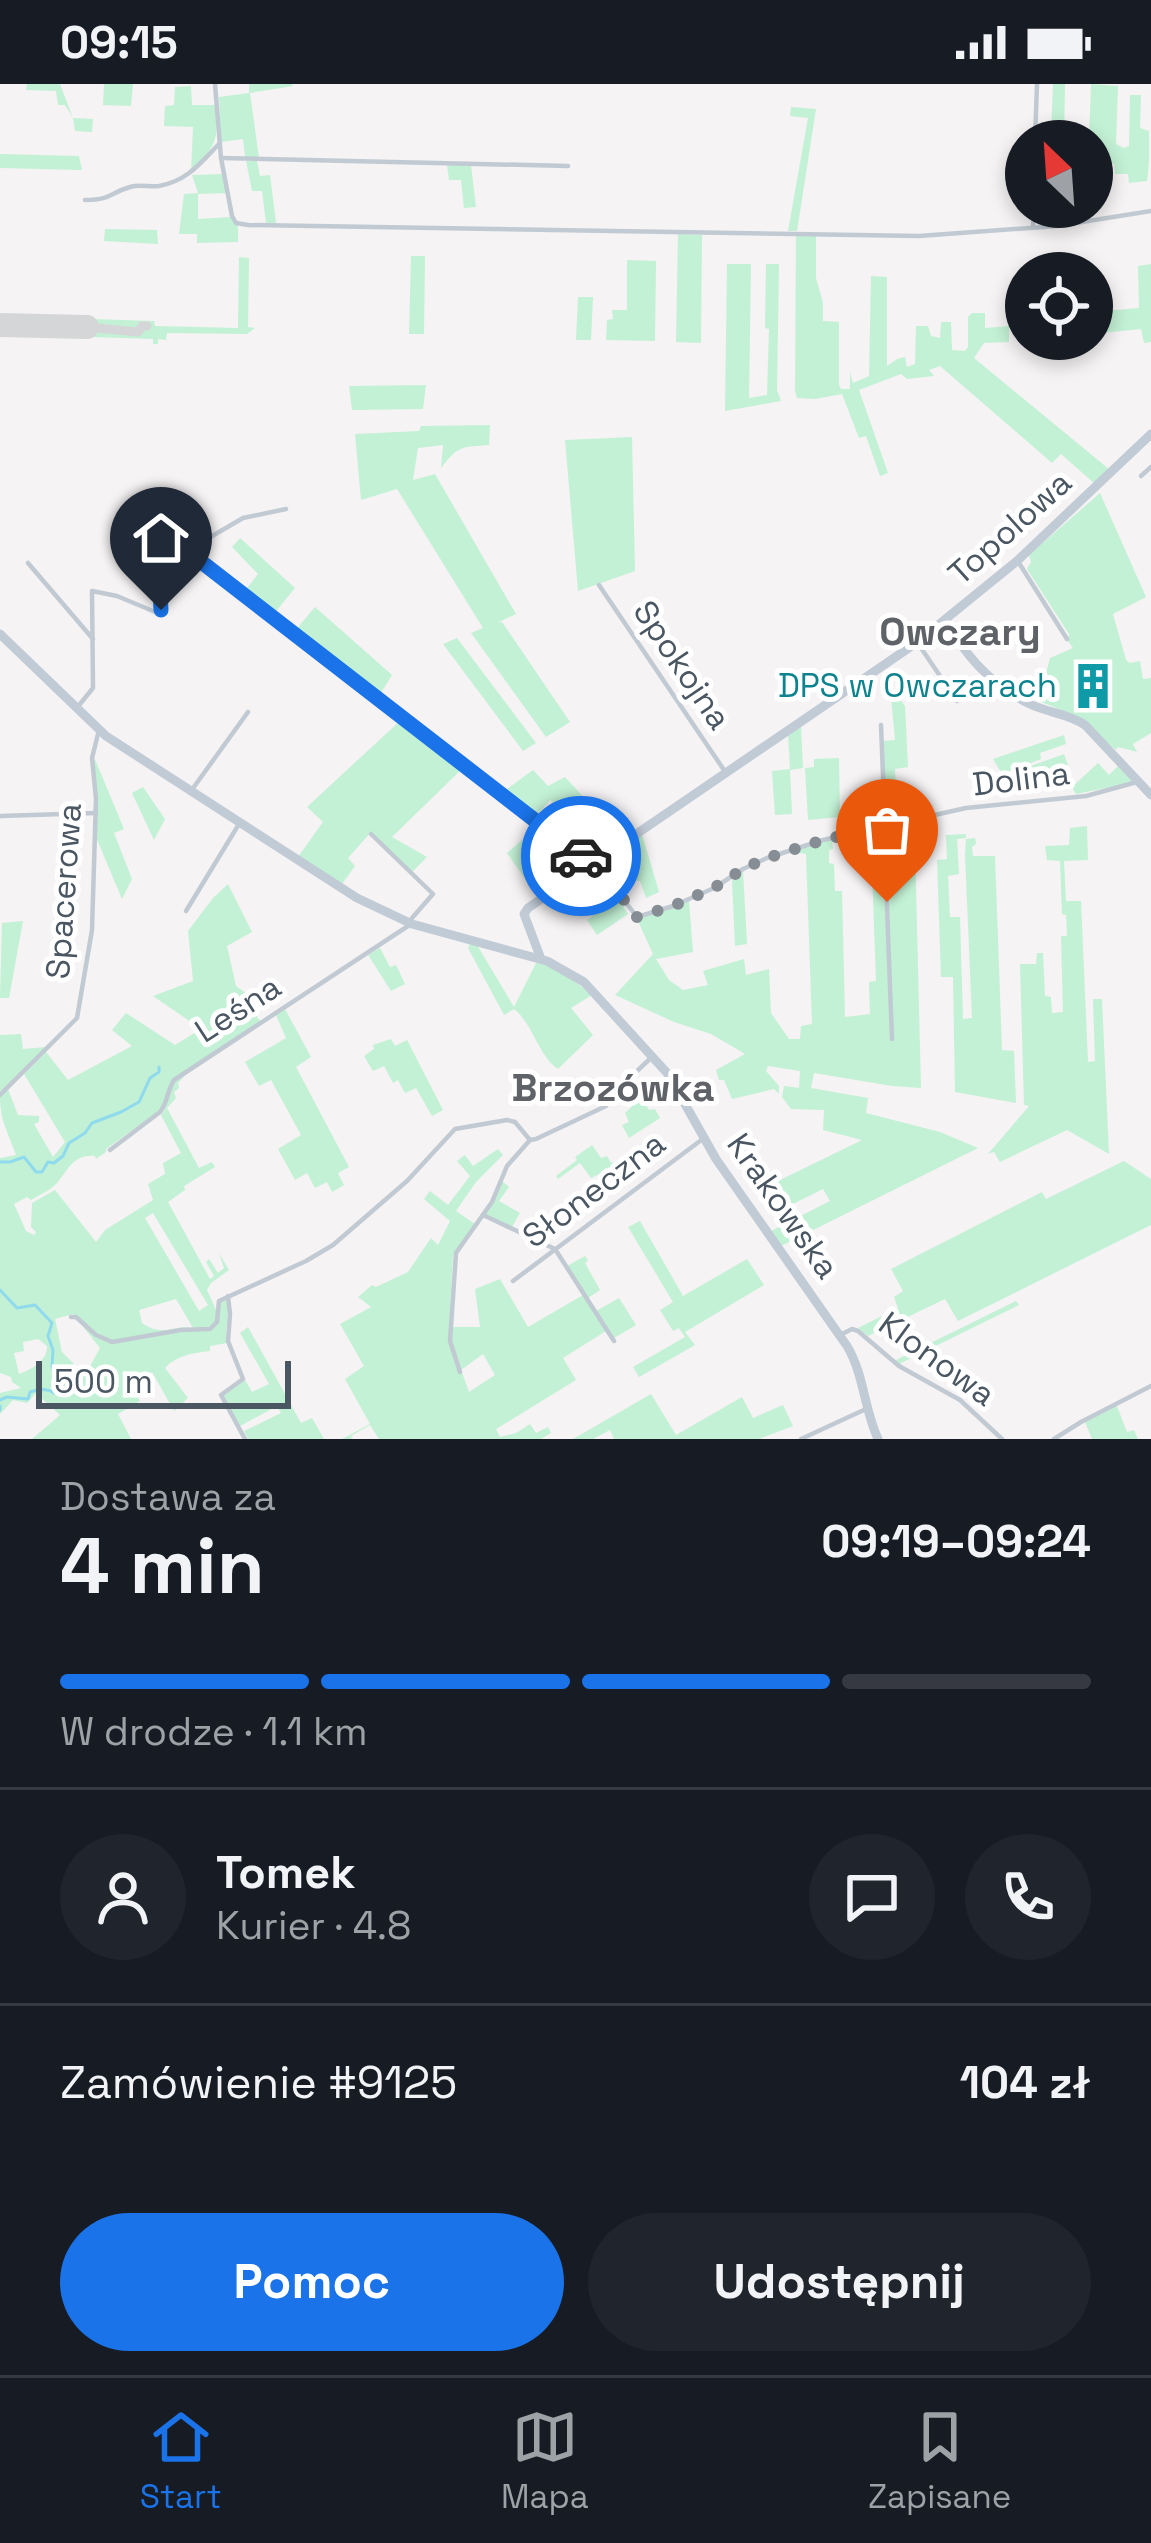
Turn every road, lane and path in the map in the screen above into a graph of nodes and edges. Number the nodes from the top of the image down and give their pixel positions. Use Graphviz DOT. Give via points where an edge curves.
graph roads {
  1 [pos="215,84"];
  2 [pos="1037,84"];
  3 [pos="1036,120"];
  4 [pos="220,143"];
  5 [pos="221,158"];
  6 [pos="568,166"];
  7 [pos="85,200"];
  8 [pos="1151,211"];
  9 [pos="1113,216"];
  10 [pos="1023,228"];
  11 [pos="1151,434"];
  12 [pos="1151,466"];
  13 [pos="1141,476"];
  14 [pos="286,509"];
  15 [pos="186,550"];
  16 [pos="1017,561"];
  17 [pos="28,563"];
  18 [pos="598,585"];
  19 [pos="946,620"];
  20 [pos="3,637"];
  21 [pos="92,638"];
  22 [pos="1067,639"];
  23 [pos="917,642"];
  24 [pos="957,701"];
  25 [pos="76,709"];
  26 [pos="248,712"];
  27 [pos="880,725"];
  28 [pos="99,730"];
  29 [pos="727,772"];
  30 [pos="1137,782"];
  31 [pos="191,791"];
  32 [pos="1151,795"];
  33 [pos="96,813"];
  34 [pos="0,816"];
  35 [pos="240,823"];
  36 [pos="885,826"];
  37 [pos="371,834"];
  38 [pos="593,863"];
  39 [pos="186,911"];
  40 [pos="410,923"];
  41 [pos="541,958"];
  42 [pos="892,1039"];
  43 [pos="653,1056"];
  44 [pos="0,1095"];
  45 [pos="704,1138"];
  46 [pos="530,1140"];
  47 [pos="110,1150"];
  48 [pos="483,1215"];
  49 [pos="555,1249"];
  50 [pos="513,1281"];
  51 [pos="228,1296"];
  52 [pos="70,1317"];
  53 [pos="840,1336"];
  54 [pos="614,1341"];
  55 [pos="460,1372"];
  56 [pos="1151,1386"];
  57 [pos="866,1409"];
  58 [pos="245,1439"];
  59 [pos="801,1439"];
  60 [pos="878,1439"];
  61 [pos="1002,1439"];
  62 [pos="1054,1439"];
  1 -- 4 [label="street"];
  2 -- 3 [label="street"];
  4 -- 5 [label="street"];
  4 -- 7 [label="street" via="186,176"];
  5 -- 6 [label="street"];
  5 -- 10 [label="street" via="232,216 248,225 873,236"];
  8 -- 9 [label="street"];
  11 -- 16 [label="main road, Topolowa"];
  12 -- 13 [label="street"];
  14 -- 15 [label="street" via="243,518"];
  15 -- 21 [label="street" via="165,571 161,613 92,591"];
  15 -- 38 [label="street"];
  16 -- 19 [label="main road, Topolowa"];
  16 -- 22 [label="street"];
  17 -- 21 [label="street"];
  18 -- 29 [label="street, Spokojna"];
  19 -- 23 [label="main road, Topolowa"];
  19 -- 30 [label="main road" via="986,674 1030,704 1085,725"];
  20 -- 25 [label="main road, Krakowska"];
  21 -- 25 [label="street" via="92,690"];
  23 -- 24 [label="street"];
  23 -- 29 [label="main road, Topolowa"];
  25 -- 28 [label="main road, Krakowska"];
  26 -- 31 [label="street"];
  27 -- 36 [label="street"];
  28 -- 31 [label="main road, Krakowska"];
  28 -- 33 [label="street, Spacerowa"];
  29 -- 38 [label="main road, Topolowa"];
  30 -- 32 [label="main road"];
  30 -- 36 [label="street, Dolina"];
  31 -- 35 [label="main road, Krakowska"];
  33 -- 34 [label="street"];
  33 -- 44 [label="street, Spacerowa" via="92,930 77,1018"];
  35 -- 39 [label="street"];
  35 -- 40 [label="main road, Krakowska"];
  36 -- 38 [label="street, Dolina" via="767,858 637,917"];
  36 -- 42 [label="street"];
  37 -- 40 [label="street" via="433,894"];
  38 -- 41 [label="main road, Topolowa" via="525,911"];
  40 -- 41 [label="main road, Krakowska"];
  40 -- 47 [label="street, Leśna" via="174,1080 160,1112"];
  41 -- 43 [label="main road, Krakowska" via="584,982"];
  43 -- 45 [label="main road, Krakowska"];
  43 -- 46 [label="street" via="606,1106"];
  45 -- 49 [label="street, Słoneczna"];
  45 -- 53 [label="main road, Krakowska"];
  46 -- 48 [label="street"];
  46 -- 51 [label="street" via="507,1120 455,1129 333,1245"];
  48 -- 49 [label="street"];
  48 -- 55 [label="street" via="456,1252 450,1341"];
  49 -- 50 [label="street, Słoneczna"];
  49 -- 54 [label="street"];
  51 -- 52 [label="street" via="210,1329 112,1342"];
  51 -- 58 [label="street" via="228,1341 244,1379 221,1395"];
  53 -- 57 [label="main road, Krakowska"];
  53 -- 61 [label="street, Klonowa" via="858,1331"];
  56 -- 62 [label="street"];
  57 -- 59 [label="street"];
  57 -- 60 [label="main road, Krakowska"];
}
